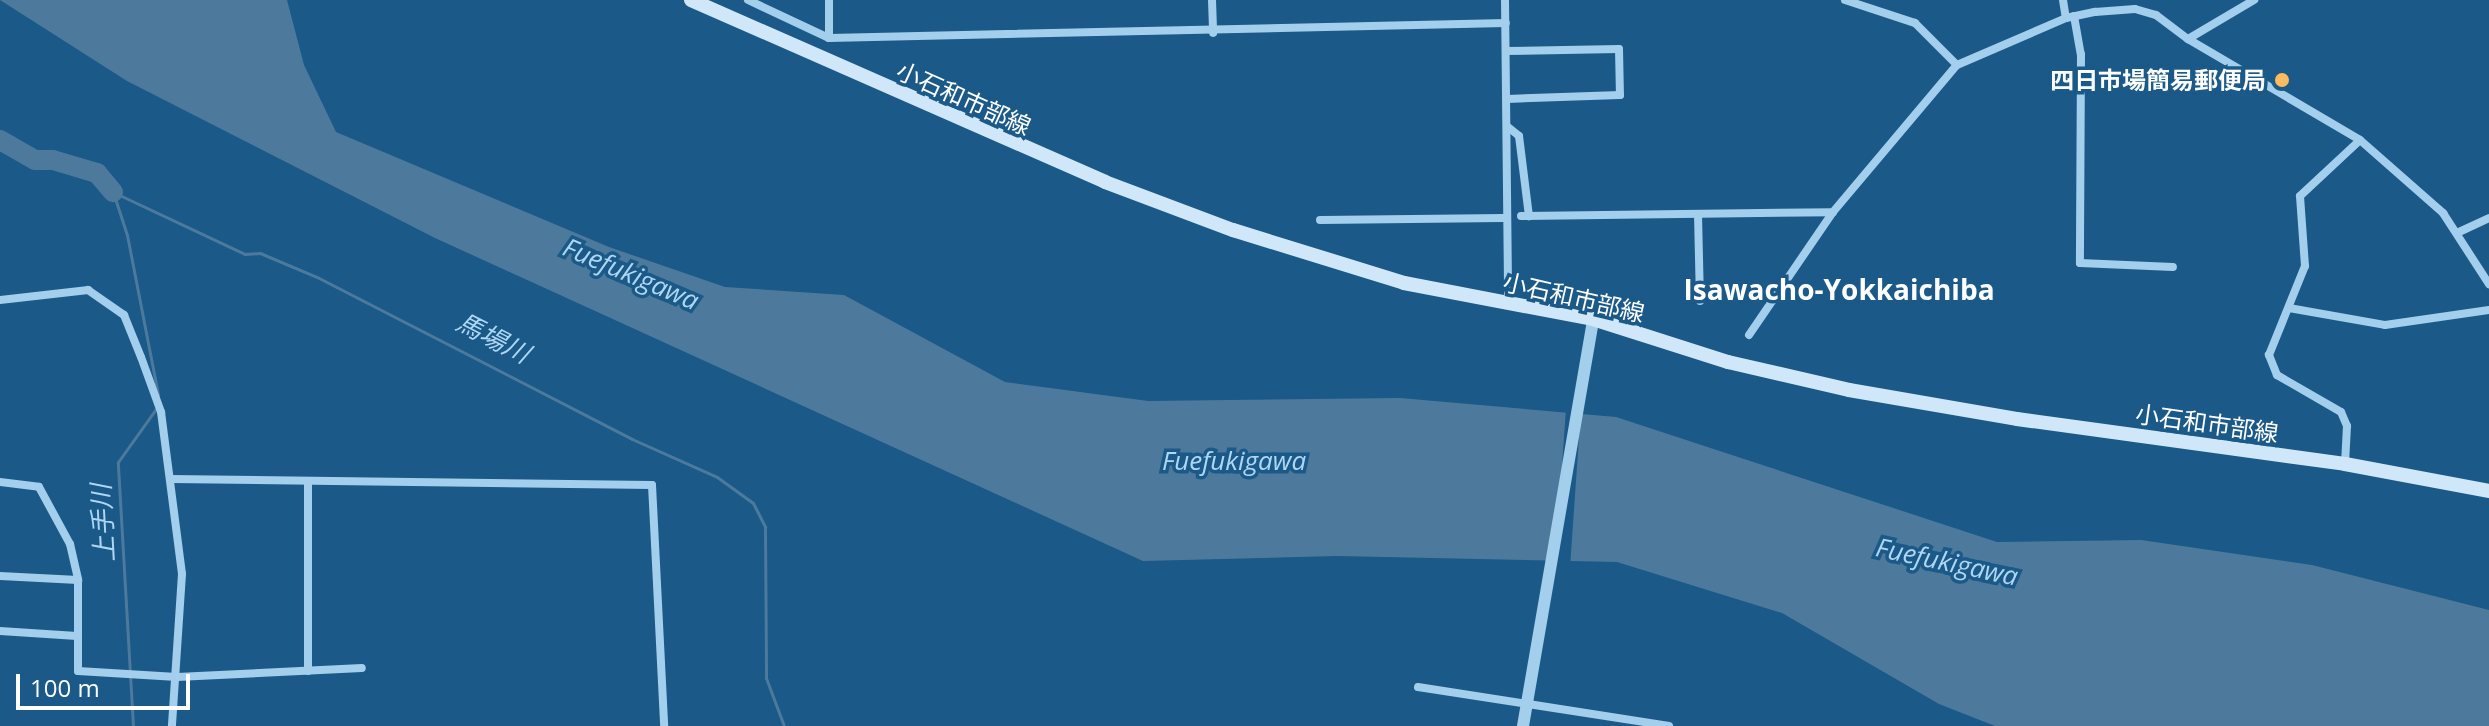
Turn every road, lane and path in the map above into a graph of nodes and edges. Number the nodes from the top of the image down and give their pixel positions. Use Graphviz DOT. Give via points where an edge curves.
graph roads {
  1 [pos="691,0"];
  2 [pos="748,0"];
  3 [pos="829,0"];
  4 [pos="1212,0"];
  5 [pos="1505,0"];
  6 [pos="1845,0"];
  7 [pos="2063,0"];
  8 [pos="2254,0"];
  9 [pos="2070,17"];
  10 [pos="1506,23"];
  11 [pos="1213,33"];
  12 [pos="829,38"];
  13 [pos="2188,39"];
  14 [pos="1506,51"];
  15 [pos="1957,65"];
  16 [pos="1507,99"];
  17 [pos="1508,127"];
  18 [pos="2360,140"];
  19 [pos="1833,212"];
  20 [pos="1698,214"];
  21 [pos="1503,218"];
  22 [pos="2489,218"];
  23 [pos="1320,220"];
  24 [pos="2459,232"];
  25 [pos="2173,267"];
  26 [pos="2489,284"];
  27 [pos="0,300"];
  28 [pos="1700,301"];
  29 [pos="1508,303"];
  30 [pos="2289,308"];
  31 [pos="2489,310"];
  32 [pos="1593,319"];
  33 [pos="1749,335"];
  34 [pos="2345,464"];
  35 [pos="170,479"];
  36 [pos="308,481"];
  37 [pos="0,482"];
  38 [pos="2489,491"];
  39 [pos="0,576"];
  40 [pos="78,580"];
  41 [pos="0,631"];
  42 [pos="77,636"];
  43 [pos="362,668"];
  44 [pos="308,671"];
  45 [pos="177,677"];
  46 [pos="1418,687"];
  47 [pos="1524,701"];
  48 [pos="172,726"];
  49 [pos="664,726"];
  50 [pos="1523,726"];
  51 [pos="1669,726"];
  1 -- 29 [label="main road, 小石和市部線" via="1037,154 1233,230 1404,283"];
  2 -- 12 [label="street"];
  3 -- 12 [label="street"];
  4 -- 11 [label="street"];
  5 -- 10 [label="street"];
  6 -- 15 [label="street" via="1915,23"];
  7 -- 9 [label="street"];
  8 -- 13 [label="street"];
  9 -- 13 [label="street" via="2135,9 2156,15"];
  9 -- 15 [label="street"];
  9 -- 25 [label="street" via="2081,54 2080,263"];
  10 -- 11 [label="street"];
  10 -- 14 [label="street"];
  11 -- 12 [label="street"];
  13 -- 18 [label="street"];
  14 -- 16 [label="street"];
  14 -- 16 [label="street" via="1619,49 1620,95"];
  15 -- 19 [label="street"];
  16 -- 17 [label="street"];
  17 -- 20 [label="street" via="1519,136 1525,216"];
  17 -- 29 [label="street"];
  18 -- 24 [label="street" via="2405,174"];
  18 -- 30 [label="street" via="2300,196 2305,266"];
  19 -- 20 [label="street"];
  19 -- 33 [label="street"];
  20 -- 28 [label="street"];
  21 -- 23 [label="street"];
  22 -- 24 [label="street"];
  24 -- 26 [label="street"];
  27 -- 35 [label="street" via="71,290 103,296 124,315 161,412"];
  29 -- 32 [label="main road, 小石和市部線"];
  30 -- 31 [label="street" via="2385,325"];
  30 -- 34 [label="street" via="2270,345 2272,370 2341,412 2347,426"];
  32 -- 34 [label="main road, 小石和市部線" via="1728,362 1849,390"];
  32 -- 47 [label="street"];
  34 -- 38 [label="main road, 小石和市部線"];
  35 -- 36 [label="street"];
  35 -- 45 [label="street" via="182,574"];
  36 -- 44 [label="street"];
  36 -- 49 [label="street" via="652,485"];
  37 -- 40 [label="street" via="39,487 70,544"];
  39 -- 40 [label="street"];
  40 -- 42 [label="street"];
  41 -- 42 [label="street"];
  42 -- 45 [label="street" via="78,671"];
  43 -- 44 [label="street"];
  44 -- 45 [label="street"];
  45 -- 48 [label="street"];
  46 -- 47 [label="street"];
  47 -- 50 [label="street"];
  47 -- 51 [label="street"];
}
